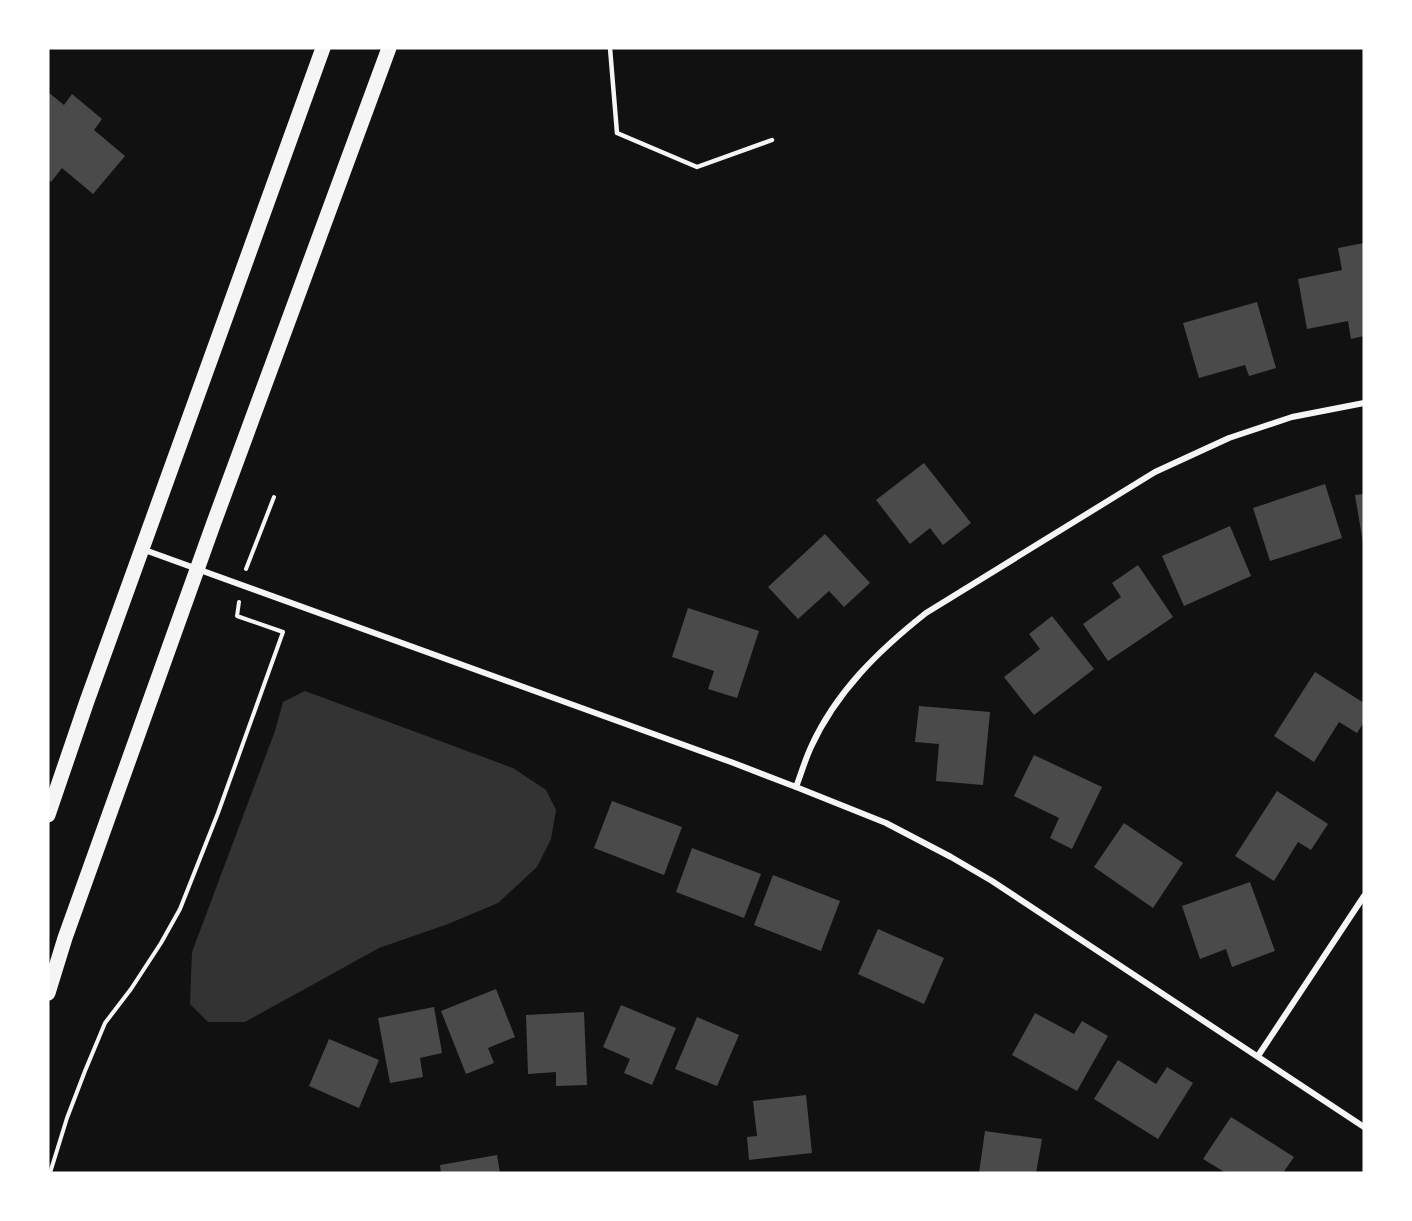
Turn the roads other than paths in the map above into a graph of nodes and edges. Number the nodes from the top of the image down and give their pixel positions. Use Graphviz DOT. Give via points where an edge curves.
graph roads {
  1 [pos="323,48"];
  2 [pos="389,48"];
  3 [pos="610,48"];
  4 [pos="772,140"];
  5 [pos="1364,403"];
  6 [pos="142,549"];
  7 [pos="198,569"];
  8 [pos="796,787"];
  9 [pos="48,815"];
  10 [pos="1364,896"];
  11 [pos="48,993"];
  12 [pos="1258,1056"];
  13 [pos="1364,1127"];
  1 -- 6 [label="main road"];
  2 -- 7 [label="main road"];
  3 -- 4 [label="lane" via="617,133 697,167"];
  5 -- 8 [label="street" via="1292,417 1229,438 1155,472 926,613 865,666 835,705"];
  6 -- 7 [label="street"];
  6 -- 9 [label="main road"];
  7 -- 8 [label="street"];
  7 -- 11 [label="main road"];
  8 -- 12 [label="street" via="886,823 951,857"];
  10 -- 12 [label="street"];
  12 -- 13 [label="street"];
}
